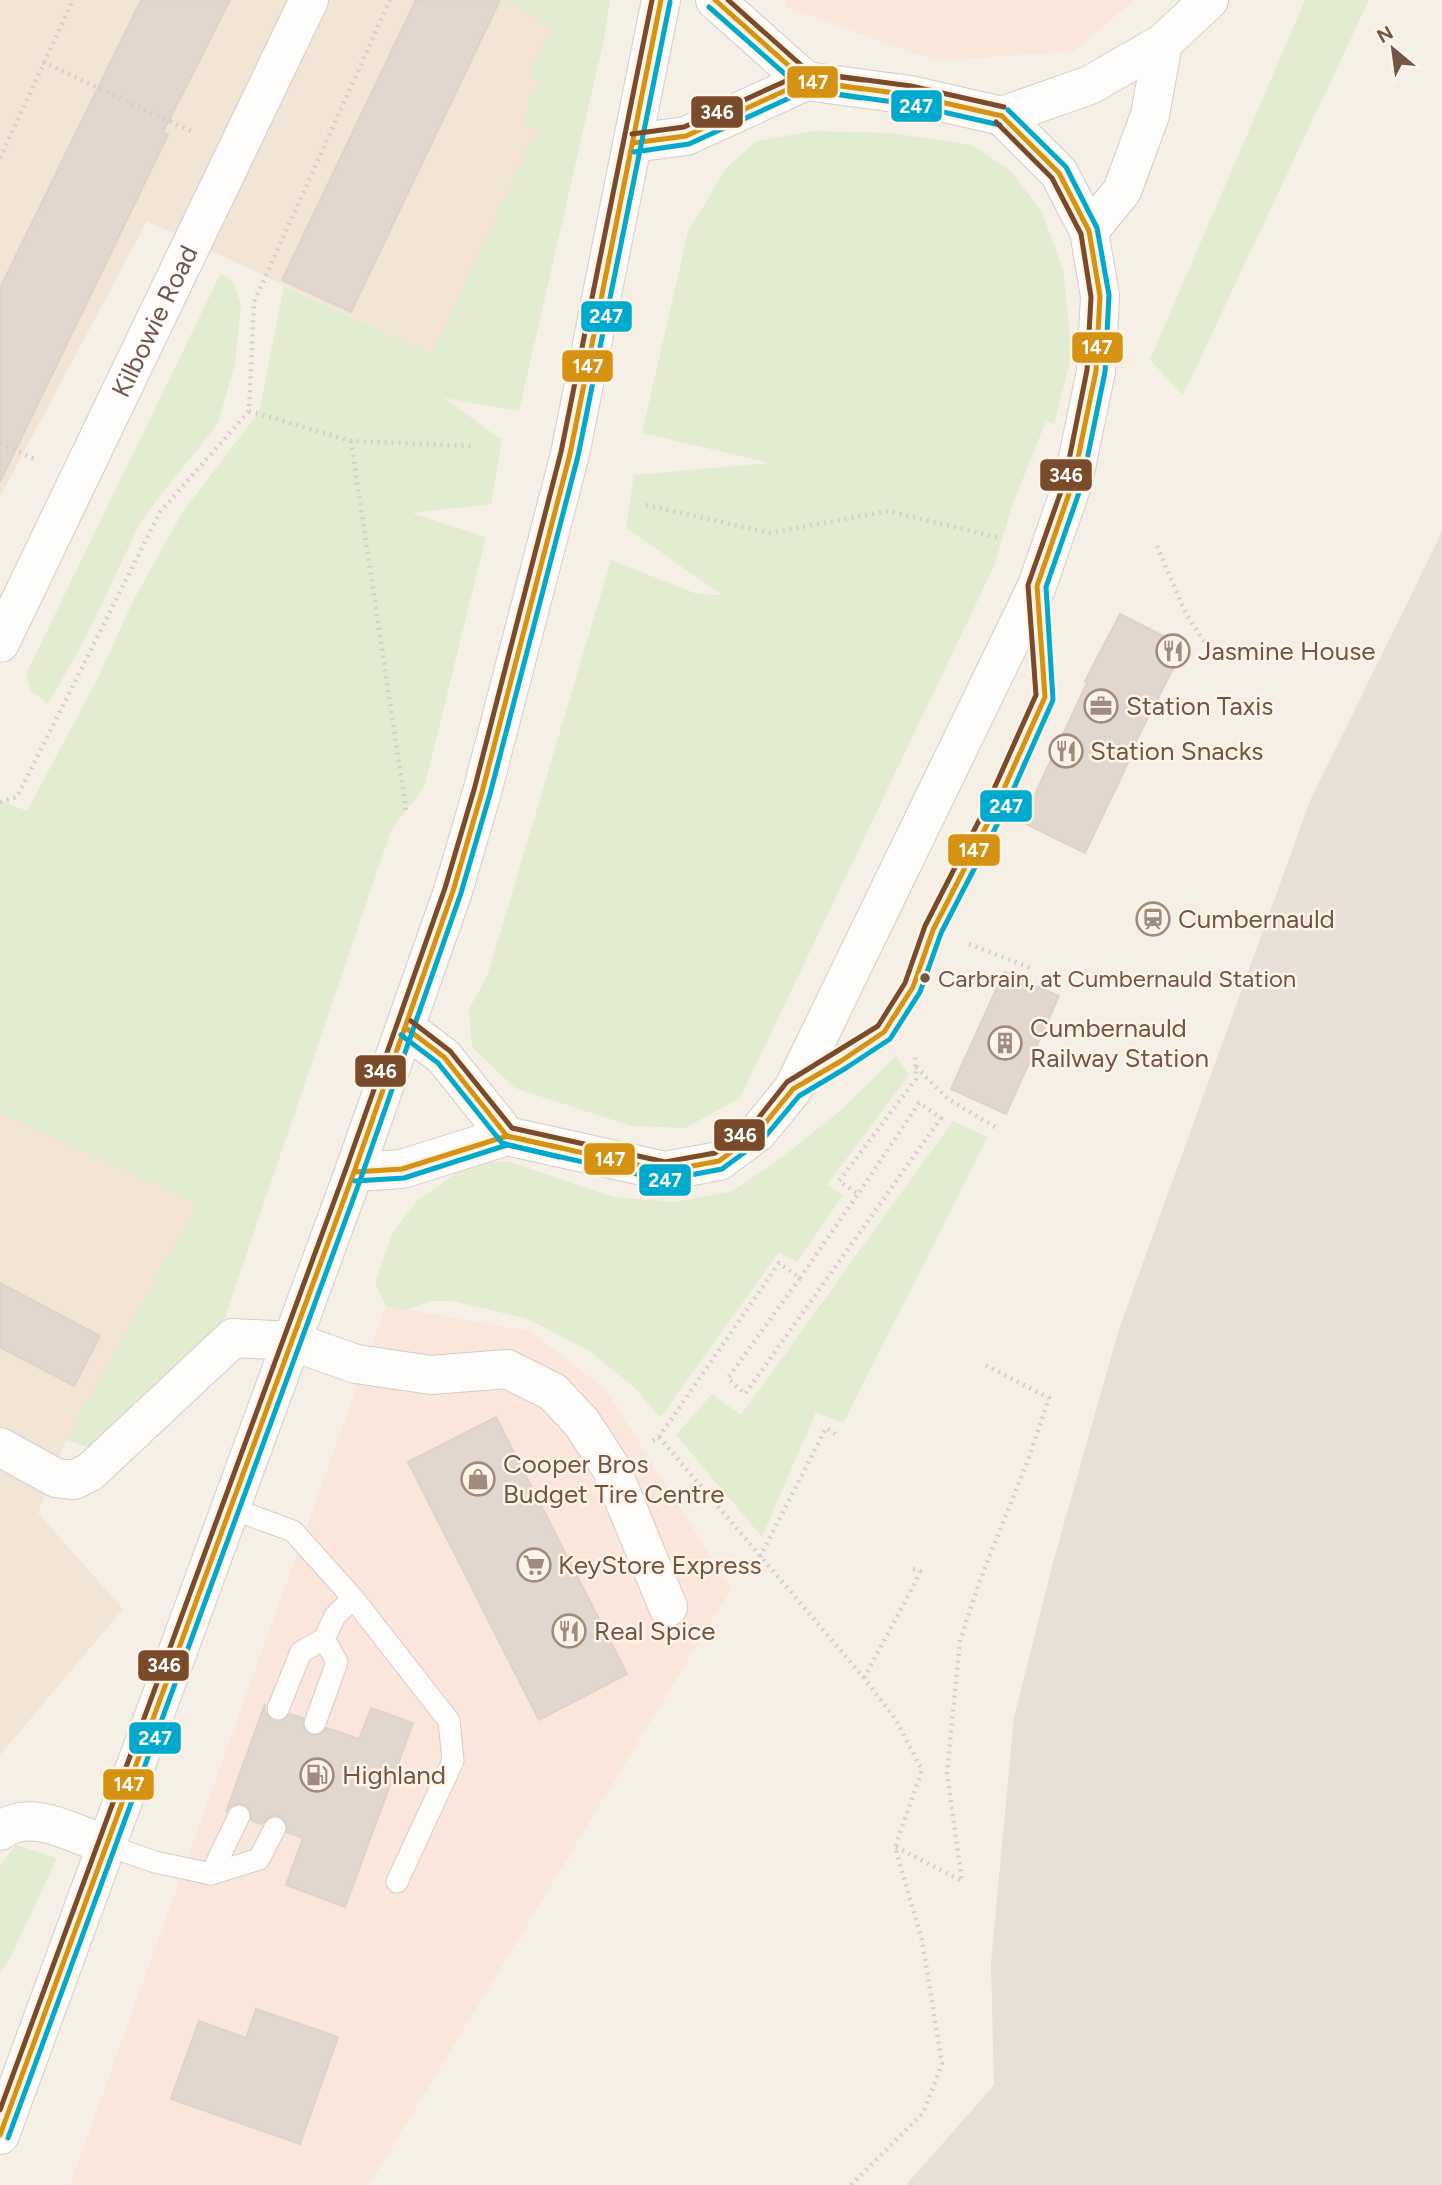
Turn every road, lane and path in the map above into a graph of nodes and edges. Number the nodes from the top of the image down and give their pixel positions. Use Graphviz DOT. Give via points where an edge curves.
graph roads {
  1 [pos="73,0"];
  2 [pos="309,0"];
  3 [pos="390,0"];
  4 [pos="661,0"];
  5 [pos="715,0"];
  6 [pos="1209,0"];
  7 [pos="1163,43"];
  8 [pos="43,62"];
  9 [pos="806,81"];
  10 [pos="1002,116"];
  11 [pos="633,143"];
  12 [pos="236,152"];
  13 [pos="0,158"];
  14 [pos="1089,231"];
  15 [pos="249,411"];
  16 [pos="351,441"];
  17 [pos="471,446"];
  18 [pos="646,505"];
  19 [pos="1157,546"];
  20 [pos="1049,550"];
  21 [pos="1037,586"];
  22 [pos="0,643"];
  23 [pos="1211,652"];
  24 [pos="0,802"];
  25 [pos="406,810"];
  26 [pos="933,930"];
  27 [pos="1031,968"];
  28 [pos="406,1028"];
  29 [pos="916,1066"];
  30 [pos="916,1079"];
  31 [pos="793,1089"];
  32 [pos="995,1128"];
  33 [pos="507,1136"];
  34 [pos="354,1172"];
  35 [pos="859,1194"];
  36 [pos="800,1278"];
  37 [pos="291,1341"];
  38 [pos="985,1365"];
  39 [pos="837,1435"];
  40 [pos="659,1437"];
  41 [pos="0,1447"];
  42 [pos="611,1468"];
  43 [pos="230,1508"];
  44 [pos="760,1557"];
  45 [pos="913,1569"];
  46 [pos="353,1598"];
  47 [pos="668,1607"];
  48 [pos="324,1639"];
  49 [pos="864,1678"];
  50 [pos="278,1709"];
  51 [pos="315,1723"];
  52 [pos="239,1816"];
  53 [pos="275,1828"];
  54 [pos="0,1831"];
  55 [pos="106,1845"];
  56 [pos="895,1847"];
  57 [pos="211,1874"];
  58 [pos="397,1882"];
  59 [pos="11,2076"];
  60 [pos="0,2135"];
  61 [pos="851,2185"];
  1 -- 8 [label="path"];
  2 -- 12 [label="street, Kilbowie Road"];
  3 -- 15 [label="path" via="254,302"];
  4 -- 11 [label="street"];
  5 -- 9 [label="street"];
  6 -- 7 [label="street"];
  7 -- 10 [label="street" via="1090,85"];
  7 -- 14 [label="street" via="1150,115 1122,191"];
  8 -- 12 [label="path"];
  8 -- 13 [label="path"];
  9 -- 10 [label="street" via="910,95"];
  9 -- 11 [label="street" via="686,136"];
  10 -- 14 [label="street" via="1059,173"];
  11 -- 28 [label="street" via="570,454 482,793"];
  12 -- 22 [label="street, Kilbowie Road"];
  14 -- 20 [label="street" via="1100,296 1096,371 1073,482"];
  15 -- 16 [label="path"];
  15 -- 24 [label="path" via="160,512 17,797"];
  16 -- 17 [label="path"];
  16 -- 25 [label="path"];
  18 -- 20 [label="path" via="770,533 888,511"];
  19 -- 23 [label="path" via="1186,614"];
  20 -- 21 [label="street"];
  21 -- 26 [label="lane" via="1045,697"];
  21 -- 31 [label="street"];
  26 -- 27 [label="path"];
  26 -- 31 [label="lane" via="913,987 884,1032"];
  28 -- 33 [label="street" via="444,1057"];
  28 -- 34 [label="street"];
  29 -- 32 [label="path" via="948,1099"];
  30 -- 35 [label="path" via="839,1181"];
  31 -- 33 [label="street" via="758,1132 719,1161 665,1171"];
  33 -- 34 [label="street" via="402,1169"];
  34 -- 37 [label="street"];
  35 -- 36 [label="path"];
  35 -- 36 [label="path" via="919,1103 941,1118 745,1394 728,1378"];
  36 -- 40 [label="path" via="779,1263"];
  37 -- 41 [label="street" via="233,1338 90,1472 74,1480 56,1478"];
  37 -- 42 [label="street" via="356,1364 431,1375 507,1369 553,1392 582,1423"];
  37 -- 43 [label="street"];
  38 -- 56 [label="path" via="1049,1398 960,1641 947,1773 962,1881"];
  39 -- 44 [label="path" via="826,1428"];
  40 -- 42 [label="path"];
  40 -- 44 [label="path"];
  42 -- 47 [label="street"];
  43 -- 46 [label="lane" via="293,1531"];
  43 -- 55 [label="street"];
  44 -- 49 [label="path"];
  45 -- 49 [label="path" via="920,1571 915,1583"];
  46 -- 48 [label="lane" via="335,1616"];
  46 -- 58 [label="lane" via="449,1721 453,1761"];
  48 -- 50 [label="lane" via="301,1652"];
  48 -- 51 [label="lane" via="337,1662"];
  49 -- 56 [label="path" via="897,1720 922,1770"];
  52 -- 57 [label="lane"];
  53 -- 57 [label="lane" via="259,1859"];
  54 -- 55 [label="street" via="10,1824 34,1820"];
  55 -- 57 [label="lane"];
  55 -- 59 [label="street"];
  56 -- 61 [label="path" via="922,1940 942,2064 923,2113"];
  59 -- 60 [label="street"];
}
